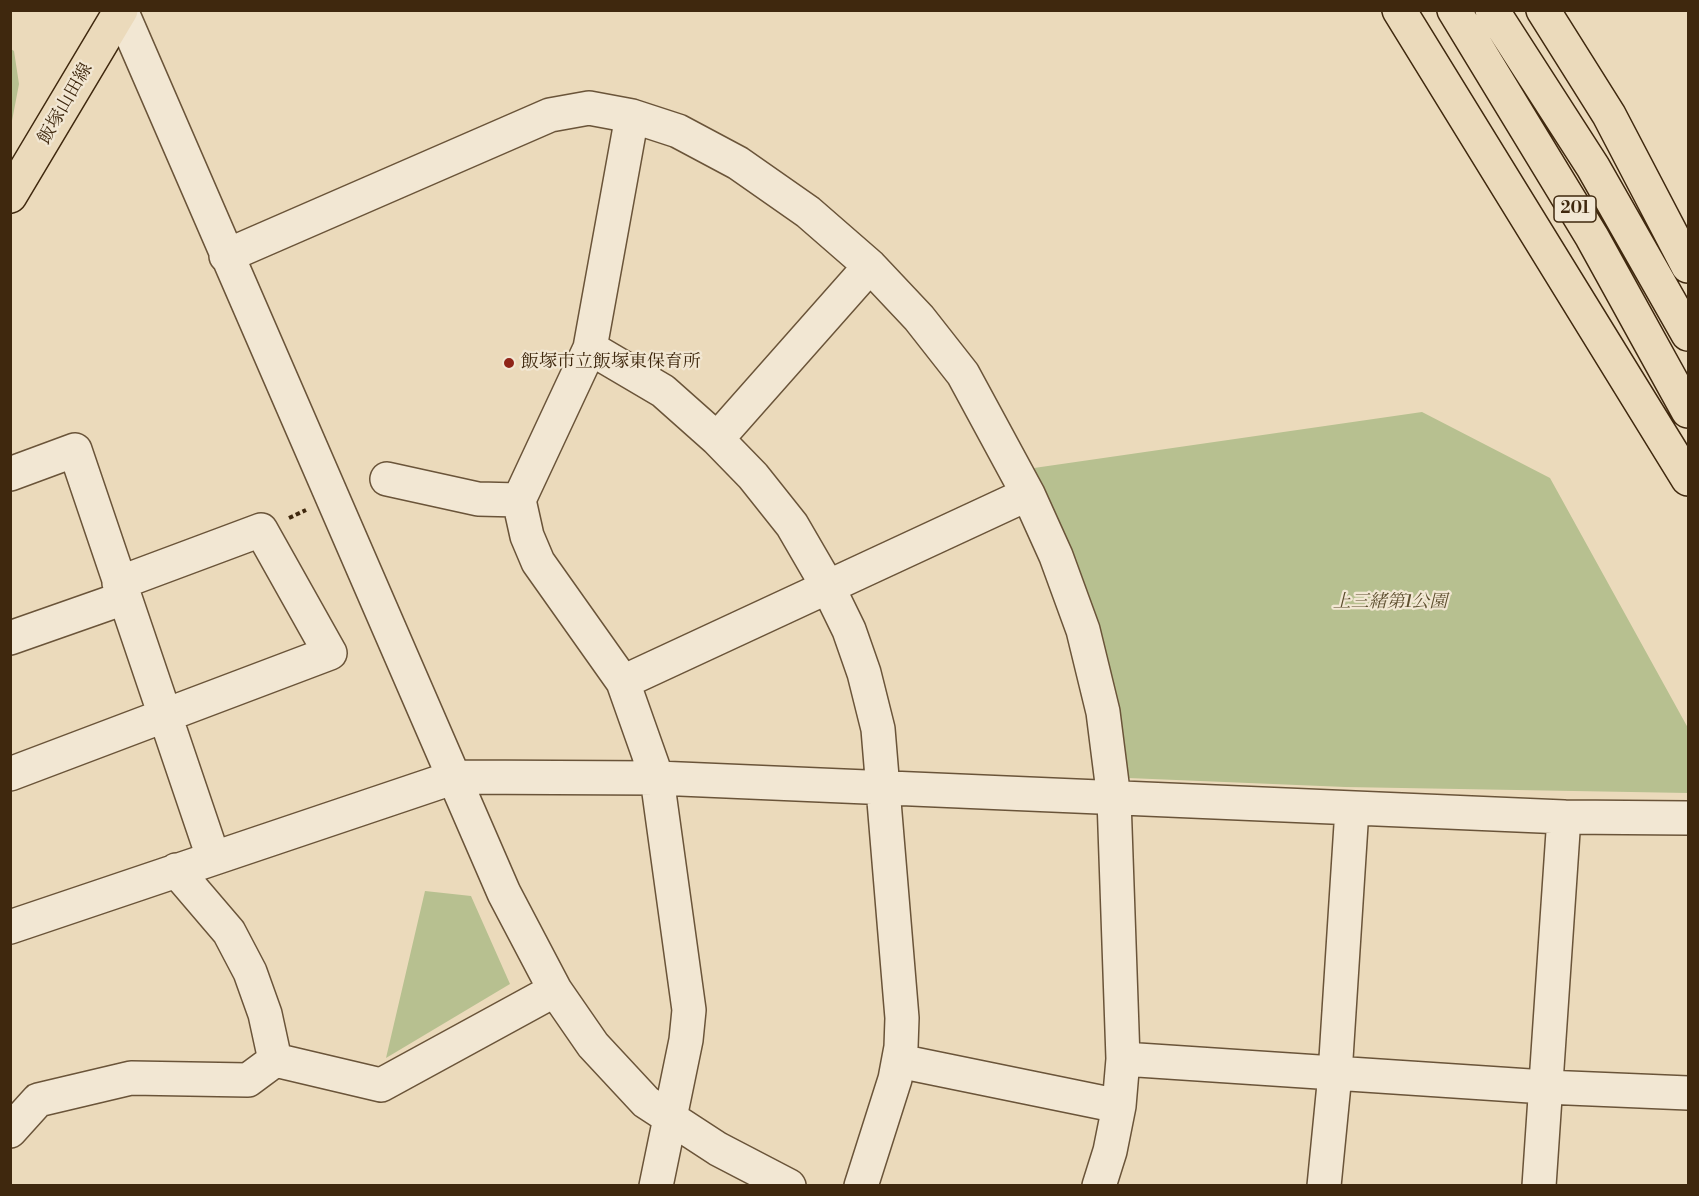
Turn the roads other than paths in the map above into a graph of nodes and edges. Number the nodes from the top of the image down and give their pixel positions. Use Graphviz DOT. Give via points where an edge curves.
graph roads {
  1 [pos="121,10"];
  2 [pos="1399,10"];
  3 [pos="1454,10"];
  4 [pos="1492,10"];
  5 [pos="1543,10"];
  6 [pos="632,116"];
  7 [pos="10,196"];
  8 [pos="226,256"];
  9 [pos="870,266"];
  10 [pos="1689,266"];
  11 [pos="1689,334"];
  12 [pos="590,348"];
  13 [pos="1689,411"];
  14 [pos="717,439"];
  15 [pos="10,474"];
  16 [pos="387,479"];
  17 [pos="1689,479"];
  18 [pos="1028,494"];
  19 [pos="519,500"];
  20 [pos="828,587"];
  21 [pos="122,590"];
  22 [pos="10,638"];
  23 [pos="623,682"];
  24 [pos="165,716"];
  25 [pos="10,774"];
  26 [pos="455,777"];
  27 [pos="657,778"];
  28 [pos="884,789"];
  29 [pos="1114,799"];
  30 [pos="1352,809"];
  31 [pos="1564,817"];
  32 [pos="1689,818"];
  33 [pos="213,857"];
  34 [pos="176,870"];
  35 [pos="10,927"];
  36 [pos="555,990"];
  37 [pos="1123,1059"];
  38 [pos="275,1060"];
  39 [pos="898,1061"];
  40 [pos="1335,1074"];
  41 [pos="1545,1087"];
  42 [pos="1689,1093"];
  43 [pos="1119,1106"];
  44 [pos="669,1118"];
  45 [pos="10,1131"];
  46 [pos="656,1185"];
  47 [pos="789,1185"];
  48 [pos="861,1185"];
  49 [pos="1099,1185"];
  50 [pos="1323,1185"];
  51 [pos="1539,1185"];
  1 -- 7 [label="main road, 飯塚山田線"];
  1 -- 8 [label="street"];
  2 -- 17 [label="main road"];
  3 -- 13 [label="main road, 201" via="1592,237"];
  4 -- 11 [label="main road, 201" via="1593,167"];
  5 -- 10 [label="main road" via="1609,116"];
  6 -- 8 [label="street" via="589,108 550,115"];
  6 -- 9 [label="street" via="678,131 738,163 808,212"];
  6 -- 12 [label="street"];
  8 -- 26 [label="street"];
  9 -- 14 [label="street"];
  9 -- 18 [label="street" via="919,318 963,374"];
  12 -- 14 [label="street" via="663,391"];
  12 -- 19 [label="street"];
  14 -- 20 [label="street" via="792,525"];
  15 -- 21 [label="street" via="75,450"];
  16 -- 19 [label="street" via="478,500"];
  18 -- 20 [label="street"];
  18 -- 29 [label="street" via="1083,630 1103,712"];
  19 -- 23 [label="street" via="527,536 538,561"];
  20 -- 23 [label="street"];
  20 -- 28 [label="street" via="864,674 878,729"];
  21 -- 22 [label="street"];
  21 -- 24 [label="street"];
  21 -- 24 [label="street" via="261,530 330,653"];
  23 -- 27 [label="street"];
  24 -- 25 [label="street"];
  24 -- 33 [label="street"];
  26 -- 27 [label="street"];
  26 -- 33 [label="street"];
  26 -- 36 [label="street" via="504,893"];
  27 -- 28 [label="street"];
  27 -- 44 [label="street" via="689,1010"];
  28 -- 29 [label="street"];
  28 -- 39 [label="street" via="902,1018"];
  29 -- 30 [label="street"];
  29 -- 37 [label="street"];
  30 -- 31 [label="street"];
  30 -- 40 [label="street"];
  31 -- 32 [label="street"];
  31 -- 41 [label="street"];
  33 -- 34 [label="street"];
  34 -- 35 [label="street"];
  34 -- 38 [label="street" via="229,932 250,972"];
  36 -- 38 [label="street" via="381,1085"];
  36 -- 44 [label="street" via="593,1045 646,1102"];
  37 -- 40 [label="street"];
  37 -- 43 [label="street"];
  38 -- 45 [label="street" via="248,1080 131,1078 38,1100"];
  39 -- 43 [label="street"];
  39 -- 48 [label="street"];
  40 -- 41 [label="street"];
  40 -- 50 [label="street"];
  41 -- 42 [label="street"];
  41 -- 51 [label="street"];
  43 -- 49 [label="street"];
  44 -- 46 [label="street"];
  44 -- 47 [label="street" via="718,1149"];
}
